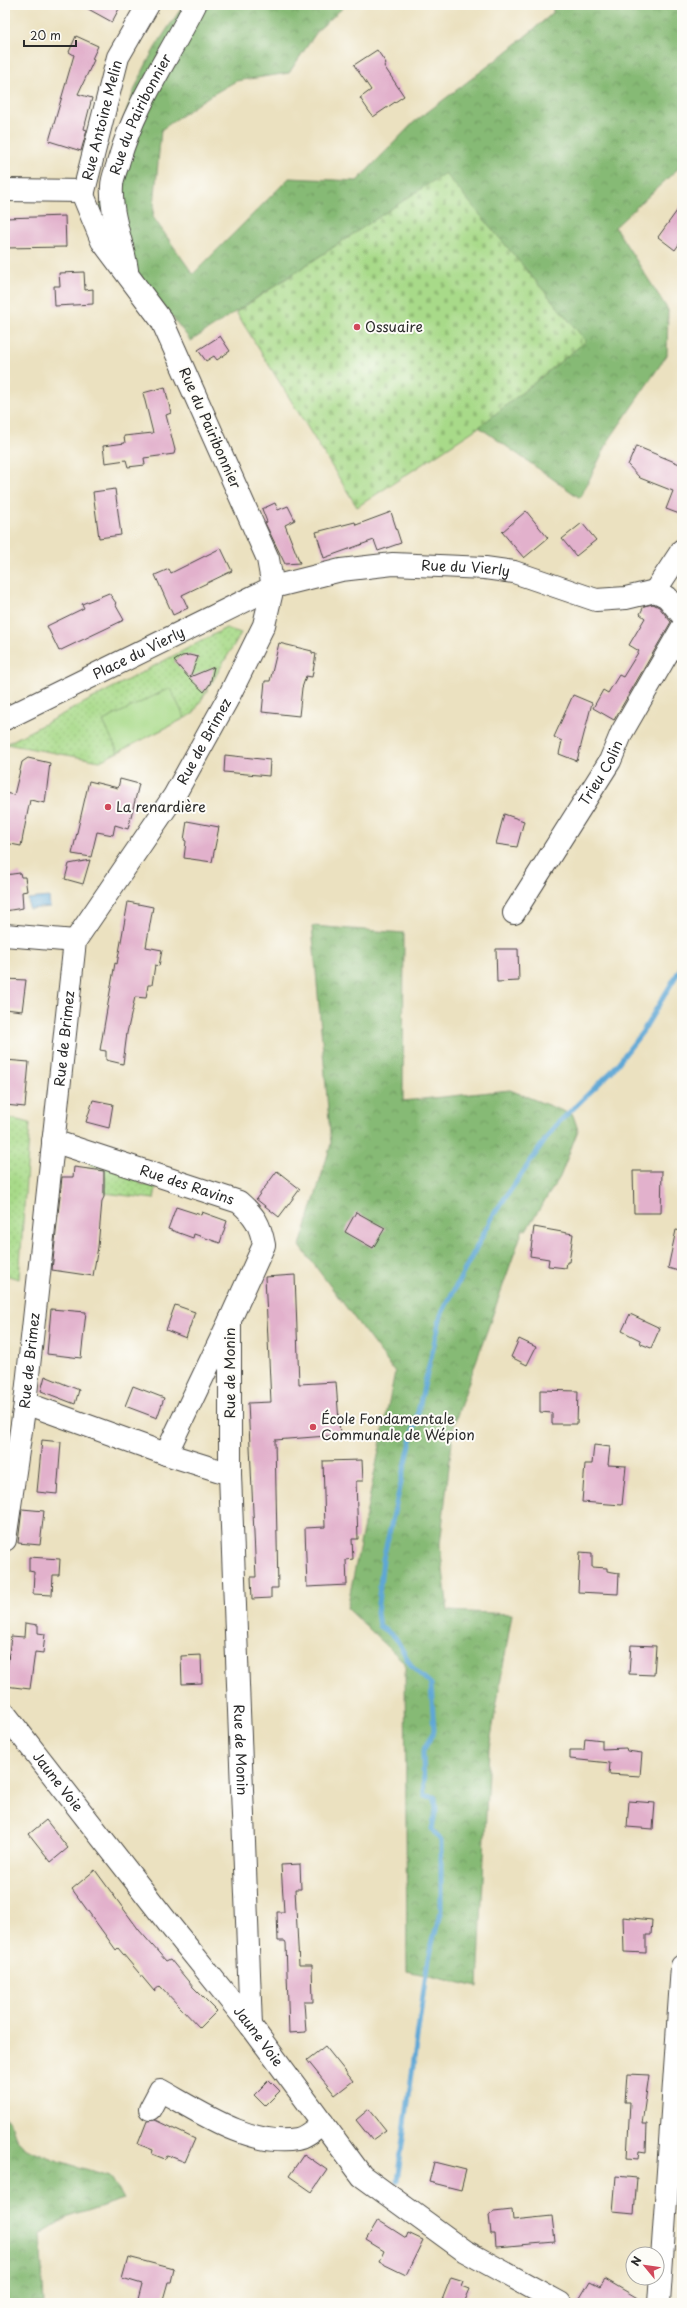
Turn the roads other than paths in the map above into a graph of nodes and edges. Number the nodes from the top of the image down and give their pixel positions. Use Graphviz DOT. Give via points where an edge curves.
graph roads {
  1 [pos="148,5"];
  2 [pos="195,5"];
  3 [pos="5,190"];
  4 [pos="83,193"];
  5 [pos="128,277"];
  6 [pos="682,550"];
  7 [pos="273,587"];
  8 [pos="656,591"];
  9 [pos="682,615"];
  10 [pos="682,628"];
  11 [pos="5,719"];
  12 [pos="514,913"];
  13 [pos="5,935"];
  14 [pos="75,941"];
  15 [pos="53,1141"];
  16 [pos="230,1320"];
  17 [pos="25,1403"];
  18 [pos="166,1454"];
  19 [pos="230,1474"];
  20 [pos="7,1513"];
  21 [pos="5,1540"];
  22 [pos="5,1714"];
  23 [pos="682,1966"];
  24 [pos="251,2026"];
  25 [pos="150,2109"];
  26 [pos="323,2123"];
  27 [pos="560,2303"];
  28 [pos="660,2303"];
  1 -- 4 [label="street, Rue Antoine Melin" via="118,57"];
  2 -- 5 [label="street, Rue du Pairibonnier" via="136,111 112,186 114,219 124,250"];
  3 -- 4 [label="street"];
  4 -- 5 [label="street, Rue du Pairibonnier" via="102,241"];
  5 -- 7 [label="street, Rue du Pairibonnier" via="162,321 268,559"];
  6 -- 8 [label="street"];
  7 -- 8 [label="street, Rue du Vierly" via="340,570 393,564 441,565 514,572 596,600 626,598"];
  7 -- 11 [label="street, Place du Vierly"];
  7 -- 14 [label="street, Rue de Brimez" via="264,625 182,783"];
  8 -- 9 [label="street" via="667,597"];
  10 -- 12 [label="street, Trieu Colin" via="622,732 610,760"];
  13 -- 14 [label="street"];
  14 -- 15 [label="street, Rue de Brimez"];
  15 -- 16 [label="street, Rue des Ravins" via="239,1202 255,1216 264,1245"];
  15 -- 17 [label="street, Rue de Brimez"];
  16 -- 18 [label="street, Rue de Monin"];
  16 -- 19 [label="street, Rue de Monin"];
  17 -- 18 [label="street"];
  17 -- 20 [label="street, Rue de Brimez"];
  18 -- 19 [label="street"];
  19 -- 24 [label="street, Rue de Monin"];
  20 -- 21 [label="street, Rue de Brimez"];
  22 -- 24 [label="street, Jaune Voie"];
  23 -- 28 [label="street"];
  24 -- 26 [label="street, Jaune Voie"];
  25 -- 26 [label="street" via="160,2090 242,2134 298,2139"];
  26 -- 27 [label="street, Jaune Voie" via="362,2176 465,2251"];
}
